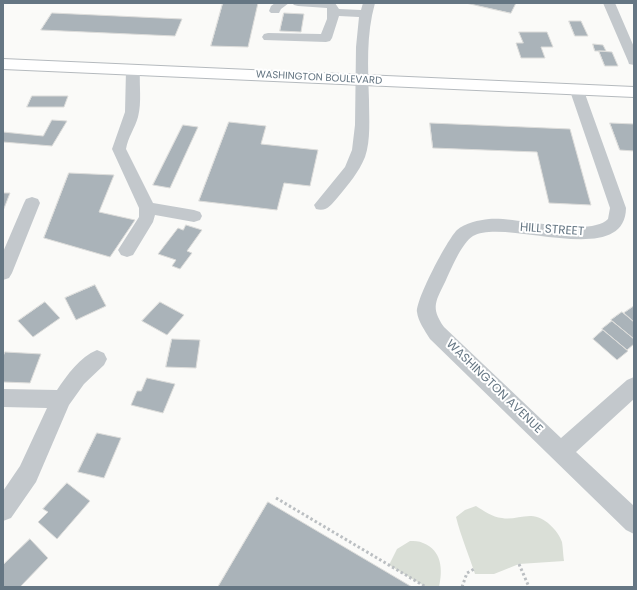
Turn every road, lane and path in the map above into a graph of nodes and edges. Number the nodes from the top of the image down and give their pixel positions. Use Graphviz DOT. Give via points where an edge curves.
graph roads {
  1 [pos="298,3"];
  2 [pos="609,3"];
  3 [pos="366,13"];
  4 [pos="333,15"];
  5 [pos="620,27"];
  6 [pos="634,27"];
  7 [pos="268,38"];
  8 [pos="634,61"];
  9 [pos="3,64"];
  10 [pos="133,70"];
  11 [pos="363,80"];
  12 [pos="577,91"];
  13 [pos="634,92"];
  14 [pos="32,203"];
  15 [pos="322,205"];
  16 [pos="147,208"];
  17 [pos="194,216"];
  18 [pos="468,231"];
  19 [pos="127,250"];
  20 [pos="3,273"];
  21 [pos="97,360"];
  22 [pos="634,386"];
  23 [pos="3,398"];
  24 [pos="62,399"];
  25 [pos="562,451"];
  26 [pos="276,498"];
  27 [pos="3,510"];
  28 [pos="634,522"];
  29 [pos="519,564"];
  30 [pos="474,569"];
  31 [pos="426,587"];
  32 [pos="462,587"];
  33 [pos="529,587"];
  1 -- 4 [label="street" via="329,4 333,7"];
  2 -- 5 [label="street"];
  3 -- 4 [label="street"];
  3 -- 11 [label="street"];
  4 -- 7 [label="street" via="326,38"];
  5 -- 6 [label="street"];
  5 -- 8 [label="street"];
  9 -- 10 [label="main road, WASHINGTON BOULEVARD"];
  10 -- 11 [label="main road, WASHINGTON BOULEVARD"];
  10 -- 16 [label="street" via="131,118 119,149"];
  11 -- 12 [label="main road, WASHINGTON BOULEVARD"];
  11 -- 15 [label="street" via="361,141 357,157 353,167"];
  12 -- 13 [label="main road, WASHINGTON BOULEVARD"];
  12 -- 18 [label="street, HILL STREET" via="618,208 615,222 608,228 590,233 490,225"];
  14 -- 20 [label="street"];
  16 -- 17 [label="street"];
  16 -- 19 [label="street" via="147,218"];
  18 -- 25 [label="street, WASHINGTON AVENUE" via="460,239 429,296 426,308 429,320 437,332"];
  21 -- 24 [label="street" via="77,378"];
  22 -- 25 [label="street"];
  23 -- 24 [label="street"];
  24 -- 27 [label="street" via="28,474"];
  25 -- 28 [label="street, WASHINGTON AVENUE"];
  26 -- 31 [label="path"];
  29 -- 33 [label="path"];
  30 -- 32 [label="path" via="467,573"];
}
